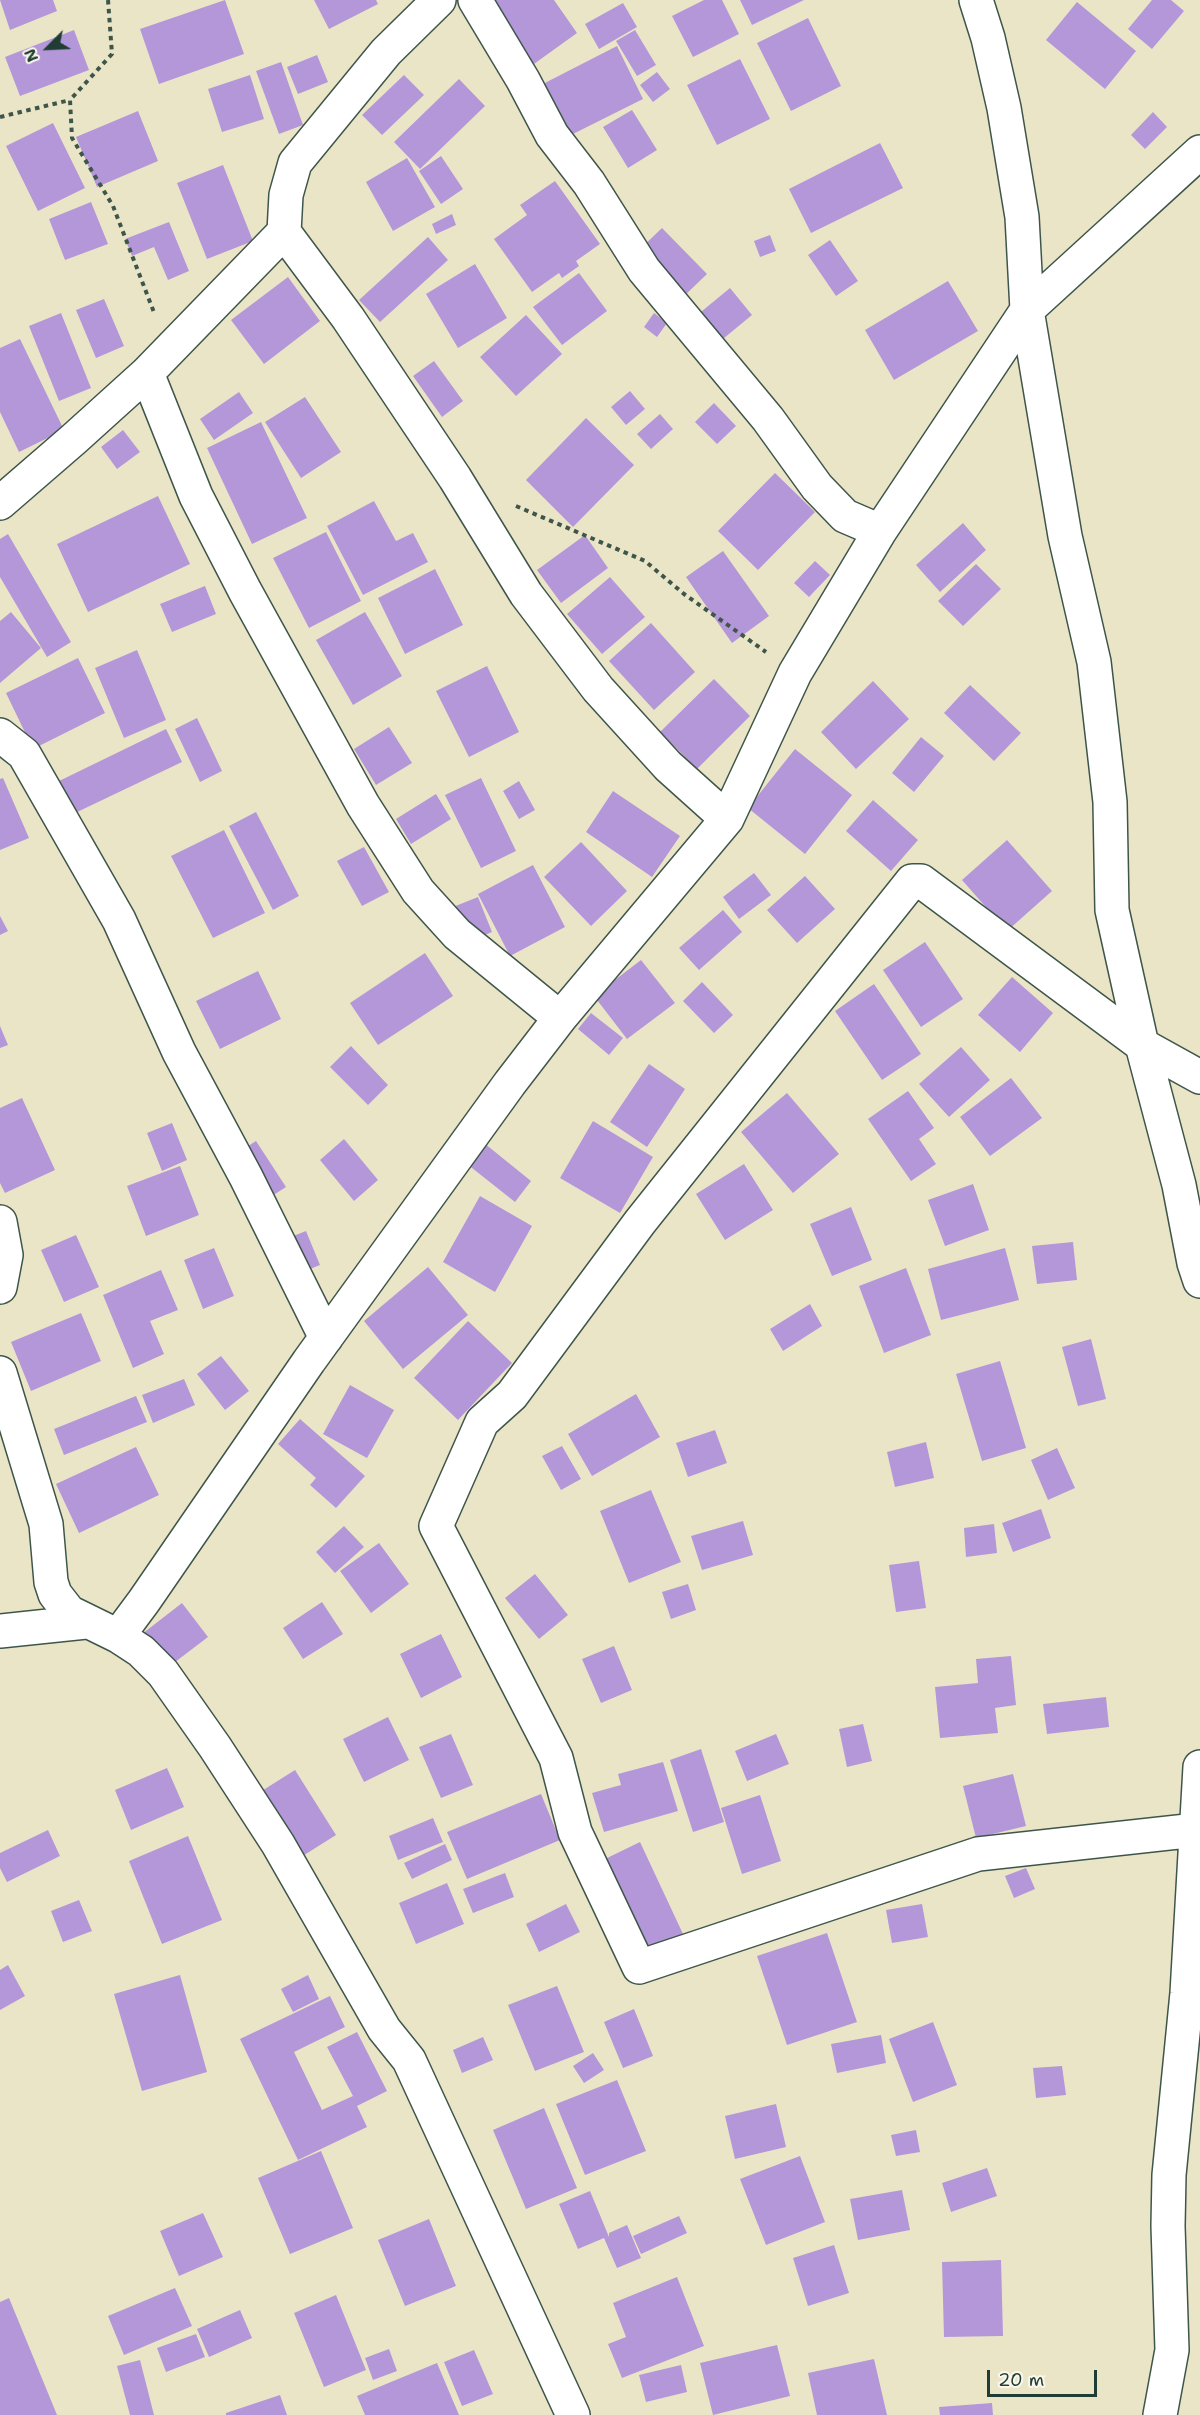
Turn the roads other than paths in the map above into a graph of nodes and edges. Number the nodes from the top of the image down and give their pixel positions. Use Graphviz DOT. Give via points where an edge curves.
graph roads {
  1 [pos="439,0"];
  2 [pos="475,0"];
  3 [pos="976,0"];
  4 [pos="1200,152"];
  5 [pos="284,232"];
  6 [pos="1027,310"];
  7 [pos="158,362"];
  8 [pos="0,503"];
  9 [pos="880,531"];
  10 [pos="0,735"];
  11 [pos="728,819"];
  12 [pos="560,1018"];
  13 [pos="1142,1046"];
  14 [pos="1200,1077"];
  15 [pos="1189,1181"];
  16 [pos="0,1222"];
  17 [pos="1200,1281"];
  18 [pos="0,1287"];
  19 [pos="326,1338"];
  20 [pos="0,1373"];
  21 [pos="86,1622"];
  22 [pos="0,1631"];
  23 [pos="118,1636"];
  24 [pos="1200,1767"];
  25 [pos="1196,1830"];
  26 [pos="1186,2350"];
  27 [pos="573,2415"];
  28 [pos="1160,2415"];
  1 -- 5 [label="street" via="386,52 295,163 286,195"];
  2 -- 9 [label="street" via="552,135 590,183 644,270 768,419 818,487 845,516"];
  3 -- 6 [label="street" via="1004,108 1022,217"];
  4 -- 6 [label="street"];
  5 -- 7 [label="street"];
  5 -- 11 [label="street" via="348,318 455,478 526,594 591,680 668,766"];
  6 -- 9 [label="street"];
  6 -- 13 [label="street" via="1065,536 1094,662 1110,802 1112,910"];
  7 -- 8 [label="street"];
  7 -- 12 [label="street" via="196,496 363,805 418,891 457,934"];
  9 -- 11 [label="street" via="795,673"];
  10 -- 19 [label="street" via="24,754 118,920 179,1052"];
  11 -- 12 [label="street"];
  12 -- 19 [label="street"];
  13 -- 14 [label="street"];
  13 -- 15 [label="street"];
  13 -- 25 [label="street" via="921,880 912,880 640,1222 512,1395 482,1422 436,1526 556,1758 575,1832 639,1967 978,1854"];
  15 -- 17 [label="street" via="1194,1263"];
  16 -- 18 [label="street" via="6,1255"];
  19 -- 23 [label="street"];
  20 -- 21 [label="street" via="46,1524 55,1594 69,1612"];
  21 -- 22 [label="street"];
  21 -- 23 [label="street"];
  23 -- 27 [label="street" via="141,1651 163,1673 215,1747 278,1844 384,2029 409,2060"];
  24 -- 25 [label="street"];
  25 -- 26 [label="street" via="1168,2226"];
  26 -- 28 [label="street"];
}
